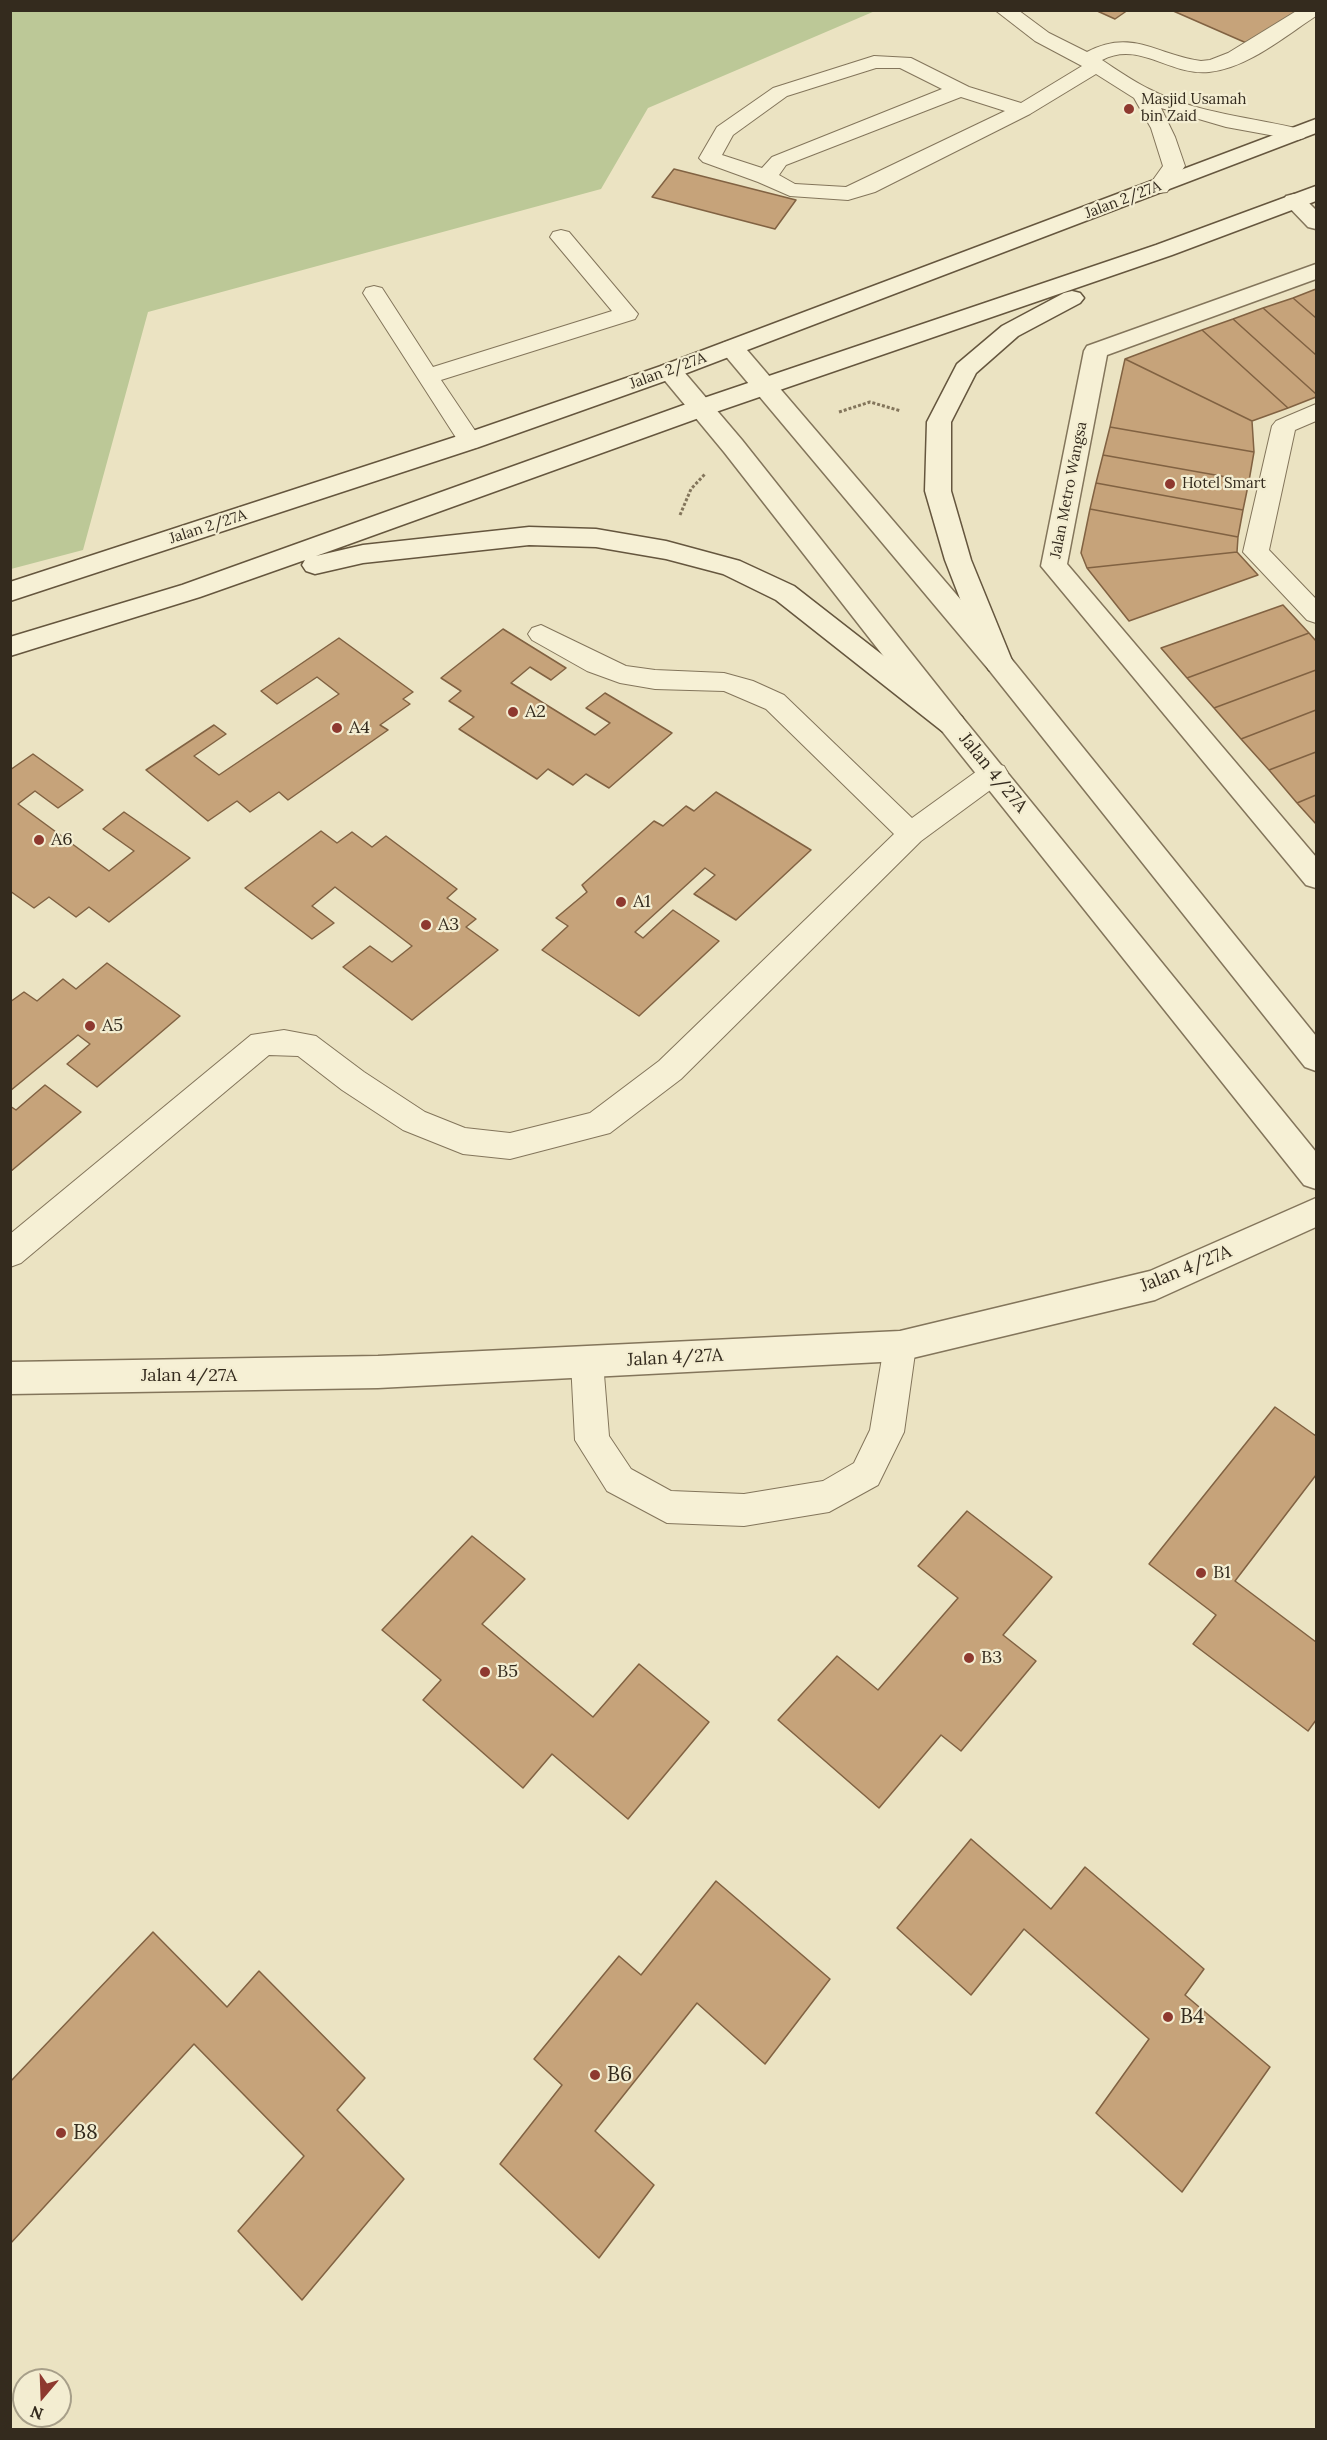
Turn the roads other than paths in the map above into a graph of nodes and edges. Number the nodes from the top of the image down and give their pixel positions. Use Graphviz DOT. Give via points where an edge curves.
graph roads {
  1 [pos="1005,10"];
  2 [pos="1313,10"];
  3 [pos="1092,63"];
  4 [pos="962,91"];
  5 [pos="1142,94"];
  6 [pos="1023,110"];
  7 [pos="1307,130"];
  8 [pos="766,177"];
  9 [pos="1159,186"];
  10 [pos="1317,193"];
  11 [pos="1294,201"];
  12 [pos="1317,222"];
  13 [pos="561,237"];
  14 [pos="1164,250"];
  15 [pos="1317,271"];
  16 [pos="374,293"];
  17 [pos="732,348"];
  18 [pos="670,371"];
  19 [pos="427,377"];
  20 [pos="765,387"];
  21 [pos="701,408"];
  22 [pos="1317,412"];
  23 [pos="470,441"];
  24 [pos="191,591"];
  25 [pos="10,592"];
  26 [pos="1317,614"];
  27 [pos="541,633"];
  28 [pos="10,647"];
  29 [pos="999,663"];
  30 [pos="952,724"];
  31 [pos="994,773"];
  32 [pos="911,834"];
  33 [pos="1317,877"];
  34 [pos="1317,1058"];
  35 [pos="1317,1175"];
  36 [pos="1317,1212"];
  37 [pos="10,1253"];
  38 [pos="900,1346"];
  39 [pos="587,1362"];
  40 [pos="10,1378"];
  1 -- 3 [label="lane" via="1042,37"];
  2 -- 3 [label="lane" via="1210,67 1190,65 1145,49 1115,47"];
  3 -- 5 [label="lane"];
  3 -- 6 [label="lane"];
  4 -- 6 [label="lane"];
  4 -- 8 [label="lane" via="779,161"];
  4 -- 8 [label="lane" via="904,62 874,62 780,92 724,131 710,158"];
  5 -- 7 [label="lane" via="1226,120"];
  5 -- 9 [label="lane" via="1157,118 1174,166"];
  6 -- 8 [label="lane" via="848,194 790,190"];
  7 -- 9 [label="main road, Jalan 2/27A"];
  9 -- 17 [label="main road, Jalan 2/27A"];
  10 -- 11 [label="main road"];
  11 -- 12 [label="main road"];
  11 -- 14 [label="main road"];
  13 -- 19 [label="lane" via="627,314"];
  14 -- 20 [label="main road"];
  14 -- 29 [label="main road" via="1010,331 966,369 939,422 938,491 957,560"];
  15 -- 33 [label="main road, Jalan Metro Wangsa" via="1096,351 1054,566"];
  16 -- 19 [label="lane"];
  17 -- 18 [label="main road, Jalan 2/27A"];
  17 -- 20 [label="main road"];
  18 -- 21 [label="main road, Jalan 4/27A"];
  18 -- 23 [label="main road, Jalan 2/27A"];
  19 -- 23 [label="lane"];
  20 -- 21 [label="main road"];
  20 -- 29 [label="main road"];
  21 -- 24 [label="main road"];
  21 -- 30 [label="main road, Jalan 4/27A"];
  22 -- 26 [label="lane" via="1284,426 1256,552"];
  23 -- 25 [label="main road, Jalan 2/27A"];
  24 -- 28 [label="main road"];
  24 -- 30 [label="main road" via="363,554 529,536 596,538 666,550 731,567 785,593"];
  27 -- 32 [label="lane" via="604,669 631,677 725,682 775,702"];
  29 -- 34 [label="main road"];
  30 -- 31 [label="main road, Jalan 4/27A"];
  31 -- 32 [label="lane"];
  31 -- 35 [label="main road, Jalan 4/27A"];
  32 -- 37 [label="lane" via="670,1070 599,1124 510,1146 463,1141 414,1121 306,1045 262,1044"];
  36 -- 38 [label="main road, Jalan 4/27A" via="1155,1285"];
  38 -- 39 [label="main road, Jalan 4/27A"];
  38 -- 39 [label="lane" via="887,1432 866,1474 829,1496 744,1510 667,1507 619,1480 592,1440"];
  39 -- 40 [label="main road, Jalan 4/27A" via="313,1375"];
}
